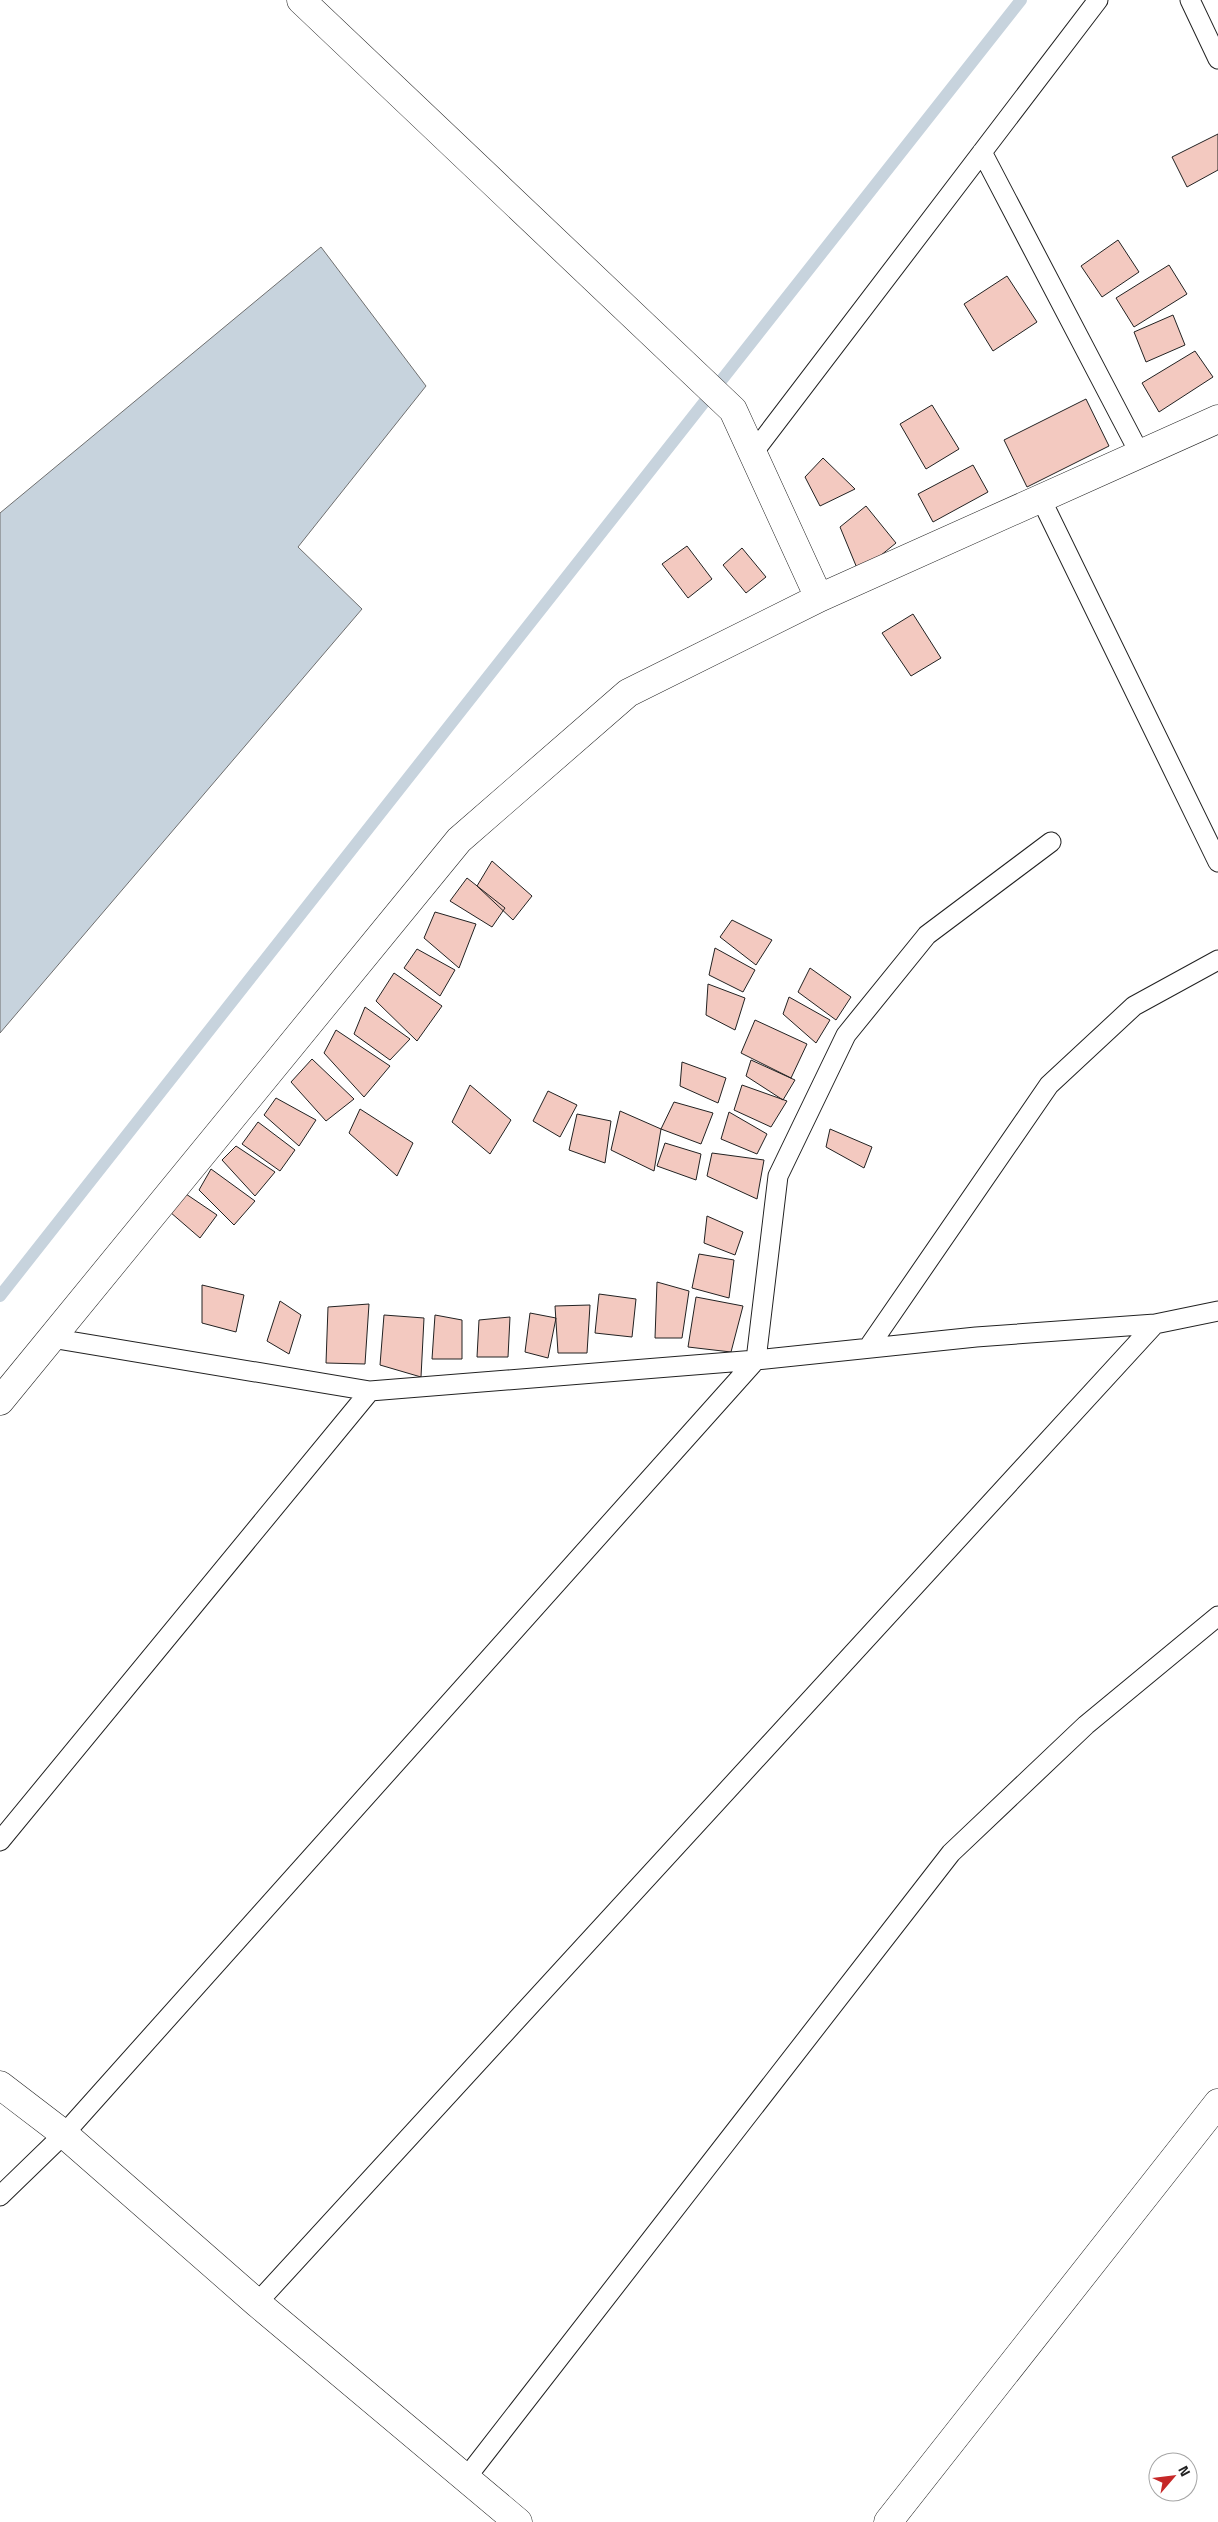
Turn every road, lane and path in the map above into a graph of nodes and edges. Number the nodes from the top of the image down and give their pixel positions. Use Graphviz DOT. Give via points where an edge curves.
graph roads {
  1 [pos="301,0"];
  2 [pos="1098,0"];
  3 [pos="1190,0"];
  4 [pos="1218,59"];
  5 [pos="982,152"];
  6 [pos="1218,419"];
  7 [pos="753,453"];
  8 [pos="1140,454"];
  9 [pos="1041,499"];
  10 [pos="819,598"];
  11 [pos="1051,842"];
  12 [pos="1218,862"];
  13 [pos="1218,960"];
  14 [pos="1218,1311"];
  15 [pos="1155,1324"];
  16 [pos="52,1338"];
  17 [pos="868,1348"];
  18 [pos="756,1360"];
  19 [pos="370,1391"];
  20 [pos="0,1401"];
  21 [pos="1218,1616"];
  22 [pos="0,1841"];
  23 [pos="0,2085"];
  24 [pos="1218,2103"];
  25 [pos="64,2134"];
  26 [pos="0,2196"];
  27 [pos="257,2303"];
  28 [pos="466,2478"];
  29 [pos="518,2522"];
  30 [pos="888,2522"];
  1 -- 7 [label="street" via="733,410"];
  2 -- 5 [label="lane"];
  3 -- 4 [label="lane"];
  5 -- 7 [label="lane"];
  5 -- 8 [label="lane"];
  6 -- 8 [label="street"];
  7 -- 10 [label="street"];
  8 -- 9 [label="street"];
  9 -- 10 [label="street"];
  9 -- 12 [label="lane"];
  10 -- 16 [label="street" via="628,693 460,840"];
  11 -- 18 [label="lane" via="927,935 846,1036 778,1176"];
  13 -- 17 [label="lane" via="1134,1006 1049,1085"];
  14 -- 15 [label="lane"];
  15 -- 17 [label="lane"];
  15 -- 27 [label="lane"];
  16 -- 19 [label="lane"];
  16 -- 20 [label="street"];
  17 -- 18 [label="lane"];
  18 -- 19 [label="lane"];
  18 -- 25 [label="lane"];
  19 -- 22 [label="lane"];
  21 -- 28 [label="lane" via="1086,1725 951,1853"];
  23 -- 25 [label="street"];
  24 -- 30 [label="street"];
  25 -- 26 [label="lane"];
  25 -- 27 [label="street"];
  27 -- 28 [label="street"];
  28 -- 29 [label="street"];
}
